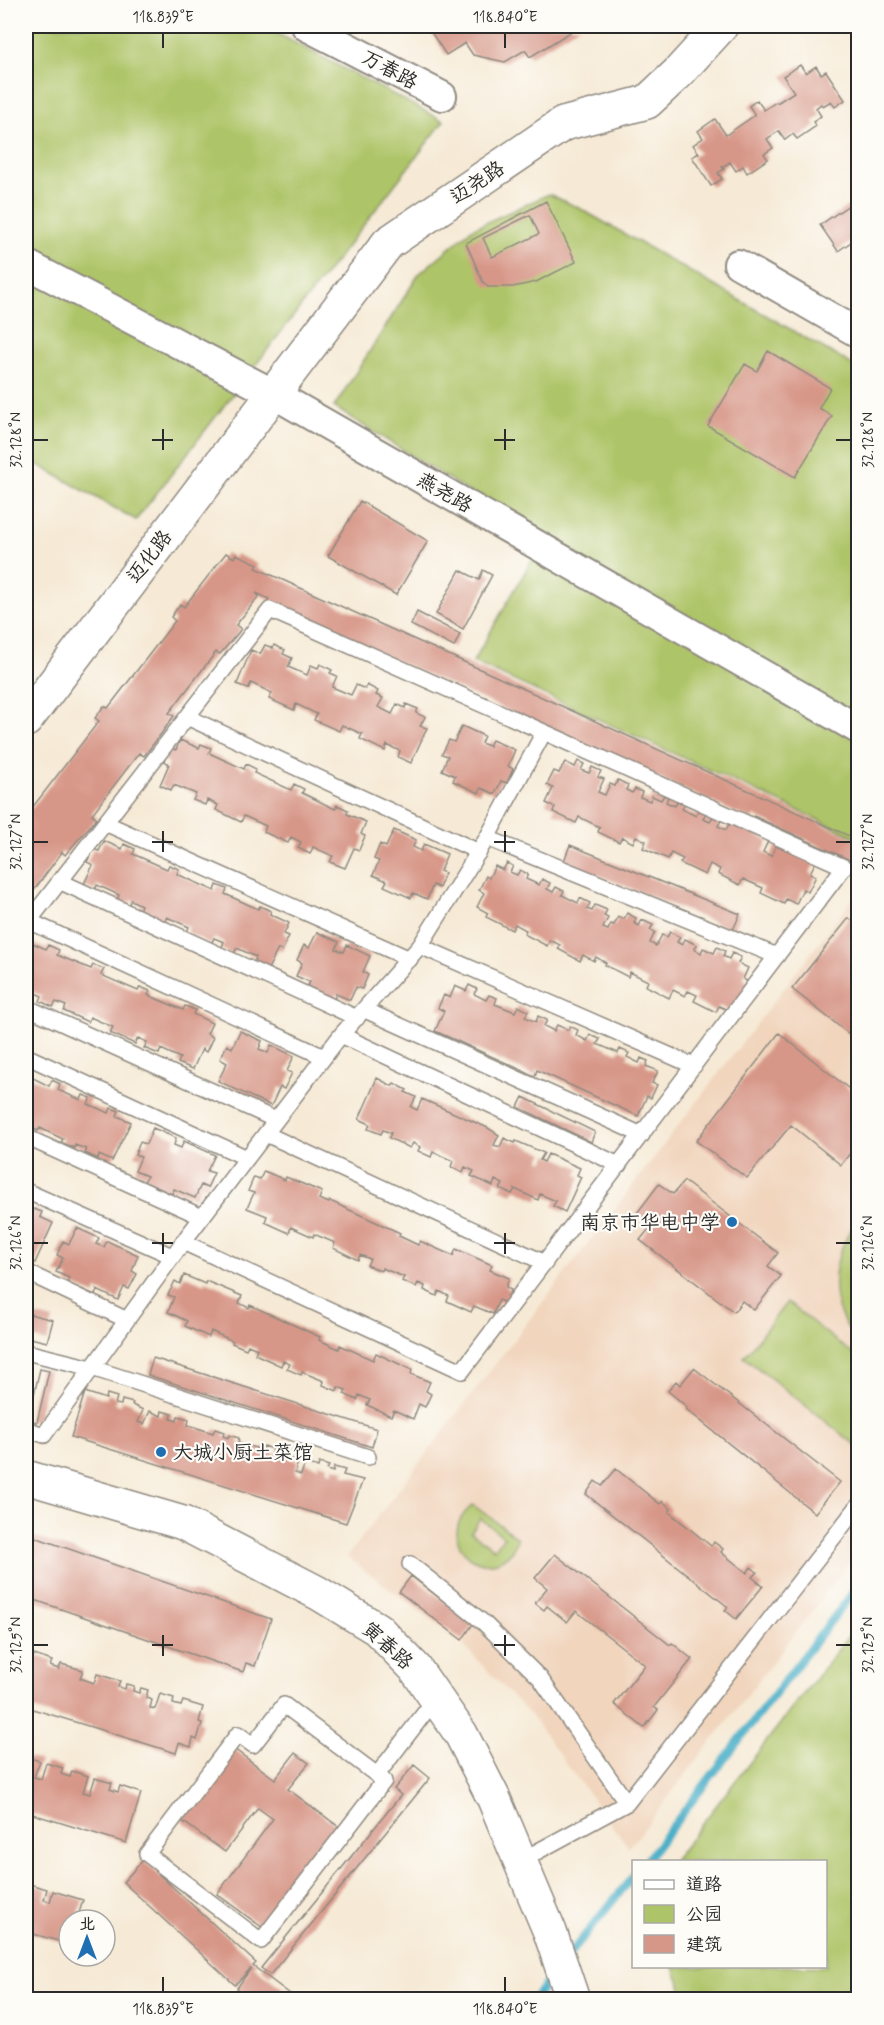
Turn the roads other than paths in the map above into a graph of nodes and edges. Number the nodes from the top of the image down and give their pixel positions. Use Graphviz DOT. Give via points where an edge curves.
graph roads {
  1 [pos="721,26"];
  2 [pos="323,29"];
  3 [pos="442,96"];
  4 [pos="26,264"];
  5 [pos="738,264"];
  6 [pos="858,333"];
  7 [pos="272,393"];
  8 [pos="187,717"];
  9 [pos="26,720"];
  10 [pos="858,729"];
  11 [pos="544,732"];
  12 [pos="105,823"];
  13 [pos="488,838"];
  14 [pos="479,852"];
  15 [pos="59,881"];
  16 [pos="27,923"];
  17 [pos="420,946"];
  18 [pos="777,956"];
  19 [pos="410,958"];
  20 [pos="26,1007"];
  21 [pos="361,1014"];
  22 [pos="341,1035"];
  23 [pos="26,1056"];
  24 [pos="324,1057"];
  25 [pos="694,1066"];
  26 [pos="276,1120"];
  27 [pos="266,1134"];
  28 [pos="642,1134"];
  29 [pos="26,1137"];
  30 [pos="248,1158"];
  31 [pos="619,1165"];
  32 [pos="26,1191"];
  33 [pos="202,1217"];
  34 [pos="183,1242"];
  35 [pos="172,1256"];
  36 [pos="544,1263"];
  37 [pos="26,1272"];
  38 [pos="127,1320"];
  39 [pos="26,1352"];
  40 [pos="92,1368"];
  41 [pos="26,1429"];
  42 [pos="368,1457"];
  43 [pos="26,1477"];
  44 [pos="858,1506"];
  45 [pos="410,1564"];
  46 [pos="436,1698"];
  47 [pos="377,1775"];
  48 [pos="627,1803"];
  49 [pos="520,1861"];
  50 [pos="573,2000"];
  1 -- 7 [label="street, 迈尧路" via="647,102 563,124 388,243"];
  2 -- 3 [label="street, 万春路"];
  4 -- 7 [label="street, 燕尧路"];
  5 -- 6 [label="street"];
  7 -- 9 [label="street, 迈化路"];
  7 -- 10 [label="street, 燕尧路"];
  8 -- 11 [label="lane" via="270,610"];
  8 -- 12 [label="lane"];
  8 -- 14 [label="lane"];
  11 -- 13 [label="lane"];
  11 -- 18 [label="lane" via="844,867"];
  12 -- 15 [label="lane"];
  12 -- 19 [label="lane"];
  13 -- 14 [label="lane"];
  13 -- 18 [label="lane"];
  14 -- 17 [label="lane"];
  15 -- 16 [label="lane"];
  15 -- 21 [label="lane"];
  16 -- 24 [label="lane"];
  17 -- 19 [label="lane"];
  17 -- 25 [label="lane"];
  18 -- 25 [label="lane"];
  19 -- 21 [label="lane"];
  20 -- 26 [label="lane"];
  21 -- 22 [label="lane"];
  21 -- 28 [label="lane"];
  22 -- 24 [label="lane"];
  22 -- 31 [label="lane"];
  23 -- 30 [label="lane"];
  24 -- 26 [label="lane"];
  25 -- 28 [label="lane"];
  26 -- 27 [label="lane"];
  27 -- 30 [label="lane"];
  27 -- 36 [label="lane"];
  28 -- 31 [label="lane"];
  29 -- 33 [label="lane"];
  30 -- 33 [label="lane"];
  31 -- 36 [label="lane"];
  32 -- 35 [label="lane"];
  33 -- 34 [label="lane"];
  34 -- 35 [label="lane"];
  34 -- 36 [label="lane" via="462,1371"];
  35 -- 38 [label="lane"];
  37 -- 38 [label="lane"];
  38 -- 40 [label="lane"];
  39 -- 40 [label="lane"];
  40 -- 41 [label="lane" via="44,1436"];
  40 -- 42 [label="lane"];
  43 -- 46 [label="street, 寅春路" via="183,1523 318,1593 377,1629 415,1668"];
  44 -- 48 [label="lane"];
  45 -- 48 [label="lane" via="484,1623 540,1678"];
  46 -- 47 [label="lane"];
  46 -- 49 [label="street, 寅春路" via="466,1743"];
  47 -- 47 [label="lane" via="284,1705 253,1745 238,1734 147,1854 261,1941 384,1780"];
  48 -- 49 [label="lane"];
  49 -- 50 [label="street, 寅春路"];
}
